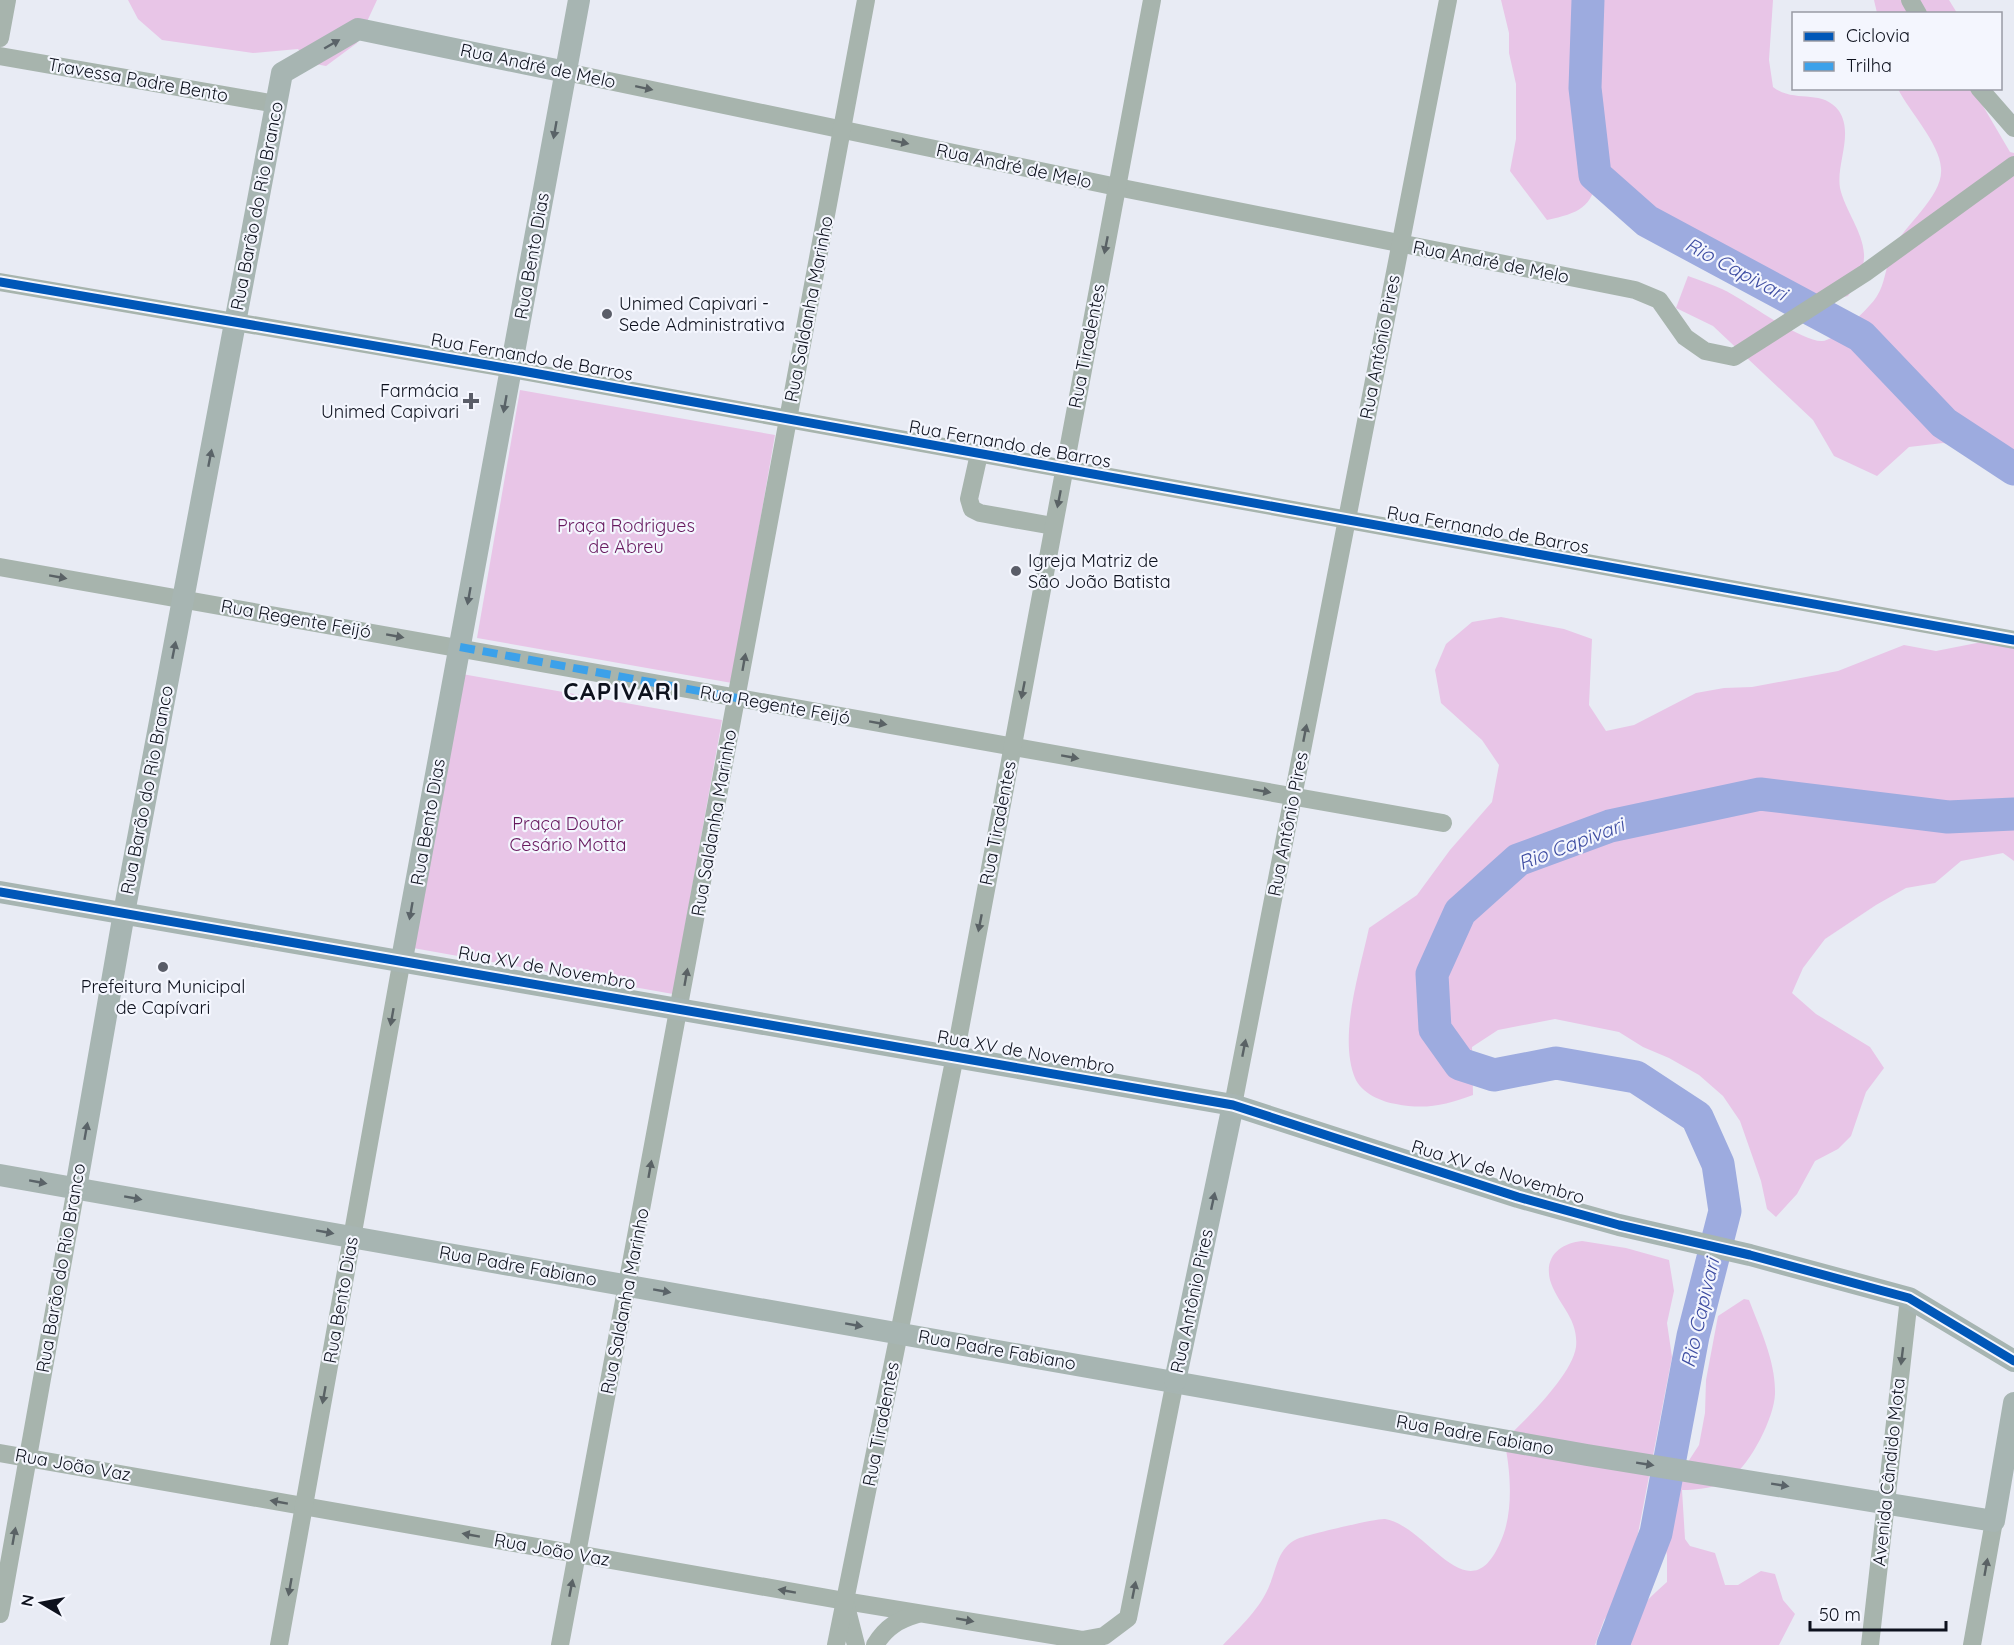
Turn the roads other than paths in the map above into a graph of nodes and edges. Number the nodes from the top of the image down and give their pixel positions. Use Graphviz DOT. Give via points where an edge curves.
graph roads {
  1 [pos="7,0"];
  2 [pos="579,0"];
  3 [pos="866,0"];
  4 [pos="1152,0"];
  5 [pos="1448,0"];
  6 [pos="0,38"];
  7 [pos="0,56"];
  8 [pos="566,72"];
  9 [pos="282,73"];
  10 [pos="1981,90"];
  11 [pos="276,104"];
  12 [pos="2014,128"];
  13 [pos="842,130"];
  14 [pos="2014,165"];
  15 [pos="1117,187"];
  16 [pos="1400,244"];
  17 [pos="0,282"];
  18 [pos="235,322"];
  19 [pos="511,369"];
  20 [pos="788,420"];
  21 [pos="978,454"];
  22 [pos="1064,470"];
  23 [pos="1346,522"];
  24 [pos="1053,526"];
  25 [pos="0,567"];
  26 [pos="183,599"];
  27 [pos="2014,640"];
  28 [pos="460,647"];
  29 [pos="737,698"];
  30 [pos="1012,747"];
  31 [pos="1293,797"];
  32 [pos="1443,823"];
  33 [pos="0,892"];
  34 [pos="124,913"];
  35 [pos="402,959"];
  36 [pos="680,1008"];
  37 [pos="955,1056"];
  38 [pos="1233,1105"];
  39 [pos="0,1175"];
  40 [pos="76,1188"];
  41 [pos="353,1237"];
  42 [pos="628,1285"];
  43 [pos="1909,1298"];
  44 [pos="899,1333"];
  45 [pos="2014,1360"];
  46 [pos="1175,1381"];
  47 [pos="2014,1403"];
  48 [pos="0,1453"];
  49 [pos="28,1457"];
  50 [pos="1886,1502"];
  51 [pos="304,1506"];
  52 [pos="1994,1521"];
  53 [pos="577,1554"];
  54 [pos="845,1601"];
  55 [pos="921,1613"];
  56 [pos="0,1614"];
  57 [pos="1104,1635"];
  58 [pos="279,1645"];
  59 [pos="560,1645"];
  60 [pos="836,1645"];
  61 [pos="856,1645"];
  62 [pos="875,1645"];
  63 [pos="1870,1645"];
  64 [pos="1972,1645"];
  1 -- 6 [label="street"];
  2 -- 8 [label="main road, Rua Bento Dias"];
  3 -- 13 [label="street, Rua Saldanha Marinho"];
  4 -- 15 [label="street, Rua Tiradentes"];
  5 -- 16 [label="street, Rua Antônio Pires"];
  7 -- 11 [label="street, Travessa Padre Bento"];
  9 -- 8 [label="main road, Rua André de Melo, one-way" via="358,29"];
  8 -- 13 [label="street, Rua André de Melo, one-way"];
  8 -- 19 [label="main road, Rua Bento Dias, one-way"];
  9 -- 11 [label="main road, Rua Barão do Rio Branco"];
  10 -- 12 [label="street"];
  11 -- 18 [label="main road, Rua Barão do Rio Branco"];
  13 -- 15 [label="street, Rua André de Melo, one-way"];
  13 -- 20 [label="street, Rua Saldanha Marinho"];
  14 -- 16 [label="street, Rua André de Melo" via="1865,273 1734,357 1705,351 1685,337 1659,300 1635,290"];
  15 -- 16 [label="street, Rua André de Melo"];
  15 -- 22 [label="street, Rua Tiradentes, one-way"];
  16 -- 23 [label="street, Rua Antônio Pires"];
  17 -- 18 [label="street, Rua Fernando de Barros"];
  18 -- 19 [label="street, Rua Fernando de Barros"];
  26 -- 18 [label="main road, Rua Barão do Rio Branco, one-way"];
  19 -- 20 [label="street, Rua Fernando de Barros"];
  19 -- 28 [label="main road, Rua Bento Dias, one-way"];
  20 -- 21 [label="street, Rua Fernando de Barros"];
  29 -- 20 [label="street, Rua Saldanha Marinho, one-way"];
  21 -- 22 [label="street, Rua Fernando de Barros"];
  21 -- 24 [label="street" via="969,499 972,508 980,513"];
  22 -- 23 [label="street, Rua Fernando de Barros"];
  22 -- 24 [label="street, Rua Tiradentes, one-way"];
  23 -- 27 [label="street, Rua Fernando de Barros"];
  31 -- 23 [label="street, Rua Antônio Pires, one-way"];
  24 -- 30 [label="street, Rua Tiradentes, one-way"];
  25 -- 26 [label="street, Rua Regente Feijó, one-way"];
  26 -- 28 [label="street, Rua Regente Feijó, one-way"];
  34 -- 26 [label="main road, Rua Barão do Rio Branco, one-way"];
  28 -- 29 [label="street, Rua Regente Feijó"];
  28 -- 35 [label="main road, Rua Bento Dias, one-way"];
  29 -- 30 [label="street, Rua Regente Feijó, one-way"];
  36 -- 29 [label="street, Rua Saldanha Marinho, one-way"];
  30 -- 31 [label="street, Rua Regente Feijó, one-way"];
  30 -- 37 [label="street, Rua Tiradentes, one-way"];
  31 -- 32 [label="street, Rua Regente Feijó"];
  38 -- 31 [label="street, Rua Antônio Pires, one-way"];
  33 -- 34 [label="main road, Rua XV de Novembro"];
  34 -- 35 [label="main road, Rua XV de Novembro"];
  40 -- 34 [label="main road, Rua Barão do Rio Branco, one-way"];
  35 -- 36 [label="main road, Rua XV de Novembro"];
  35 -- 41 [label="street, Rua Bento Dias, one-way"];
  36 -- 37 [label="main road, Rua XV de Novembro"];
  42 -- 36 [label="street, Rua Saldanha Marinho, one-way"];
  37 -- 38 [label="main road, Rua XV de Novembro"];
  37 -- 44 [label="street, Rua Tiradentes"];
  38 -- 43 [label="main road, Rua XV de Novembro" via="1518,1197"];
  46 -- 38 [label="main road, Rua Antônio Pires, one-way"];
  39 -- 40 [label="main road, Rua Padre Fabiano, one-way"];
  40 -- 41 [label="main road, Rua Padre Fabiano, one-way"];
  40 -- 49 [label="street, Rua Barão do Rio Branco"];
  41 -- 42 [label="main road, Rua Padre Fabiano"];
  41 -- 51 [label="street, Rua Bento Dias, one-way"];
  42 -- 44 [label="main road, Rua Padre Fabiano, one-way"];
  42 -- 53 [label="street, Rua Saldanha Marinho"];
  43 -- 45 [label="main road, Rua XV de Novembro"];
  43 -- 50 [label="street, Avenida Cândido Mota, one-way"];
  44 -- 46 [label="main road, Rua Padre Fabiano"];
  44 -- 54 [label="street, Rua Tiradentes"];
  46 -- 50 [label="main road, Rua Padre Fabiano, one-way" via="1587,1455"];
  57 -- 46 [label="street, Rua Antônio Pires, one-way" via="1128,1618"];
  47 -- 52 [label="main road"];
  48 -- 49 [label="street, Rua João Vaz"];
  51 -- 49 [label="street, Rua João Vaz, one-way"];
  56 -- 49 [label="street, Rua Barão do Rio Branco, one-way"];
  50 -- 52 [label="main road, Rua Padre Fabiano"];
  50 -- 63 [label="street, Avenida Cândido Mota"];
  53 -- 51 [label="street, Rua João Vaz, one-way"];
  51 -- 58 [label="street, Rua Bento Dias, one-way"];
  64 -- 52 [label="street, one-way"];
  54 -- 53 [label="street, Rua João Vaz, one-way"];
  59 -- 53 [label="street, Rua Saldanha Marinho, one-way"];
  54 -- 55 [label="street, Rua João Vaz"];
  54 -- 60 [label="street, Rua Tiradentes"];
  54 -- 61 [label="street"];
  55 -- 57 [label="street, Rua João Vaz, one-way" via="1082,1640"];
  55 -- 62 [label="street" via="899,1620 883,1632"];
}
